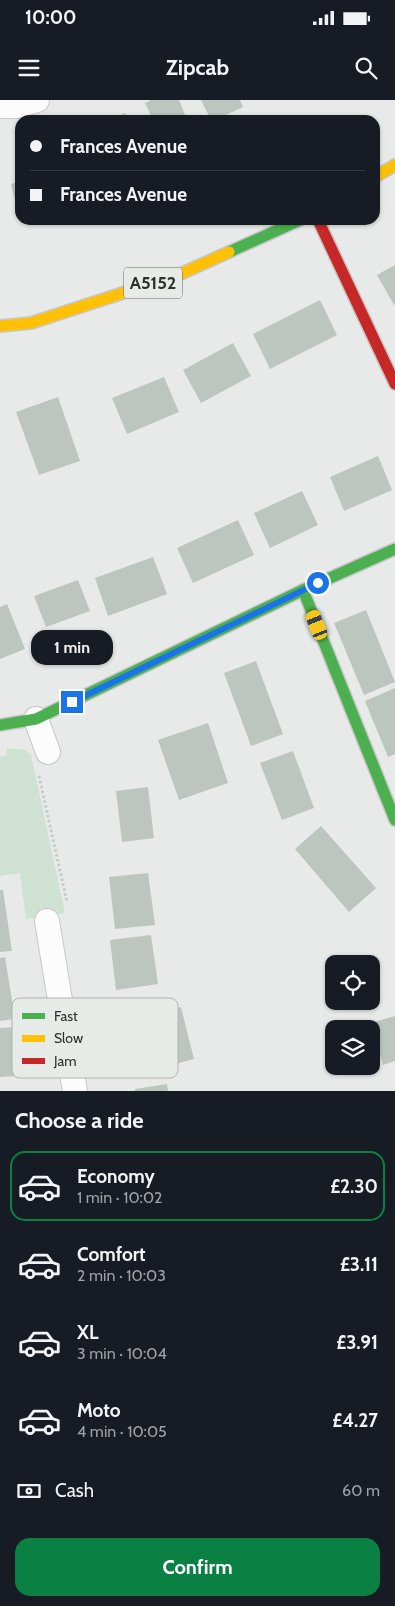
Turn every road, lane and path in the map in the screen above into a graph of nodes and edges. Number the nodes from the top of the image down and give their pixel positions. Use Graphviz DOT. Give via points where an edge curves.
graph roads {
  1 [pos="37,100"];
  2 [pos="0,106"];
  3 [pos="395,165"];
  4 [pos="380,174"];
  5 [pos="289,225"];
  6 [pos="320,225"];
  7 [pos="0,326"];
  8 [pos="395,384"];
  9 [pos="395,549"];
  10 [pos="303,590"];
  11 [pos="36,719"];
  12 [pos="0,725"];
  13 [pos="48,752"];
  14 [pos="395,820"];
  15 [pos="47,921"];
  16 [pos="60,998"];
  17 [pos="73,1078"];
  18 [pos="75,1091"];
  1 -- 2 [label="street" via="17,106"];
  3 -- 4 [label="street"];
  5 -- 7 [label="street, A5152" via="178,275 31,322"];
  6 -- 8 [label="street"];
  9 -- 10 [label="street"];
  10 -- 11 [label="street"];
  10 -- 14 [label="street"];
  11 -- 12 [label="street"];
  11 -- 13 [label="street"];
  13 -- 15 [label="path" via="35,757 70,918"];
  15 -- 16 [label="street"];
  17 -- 18 [label="street"];
}
